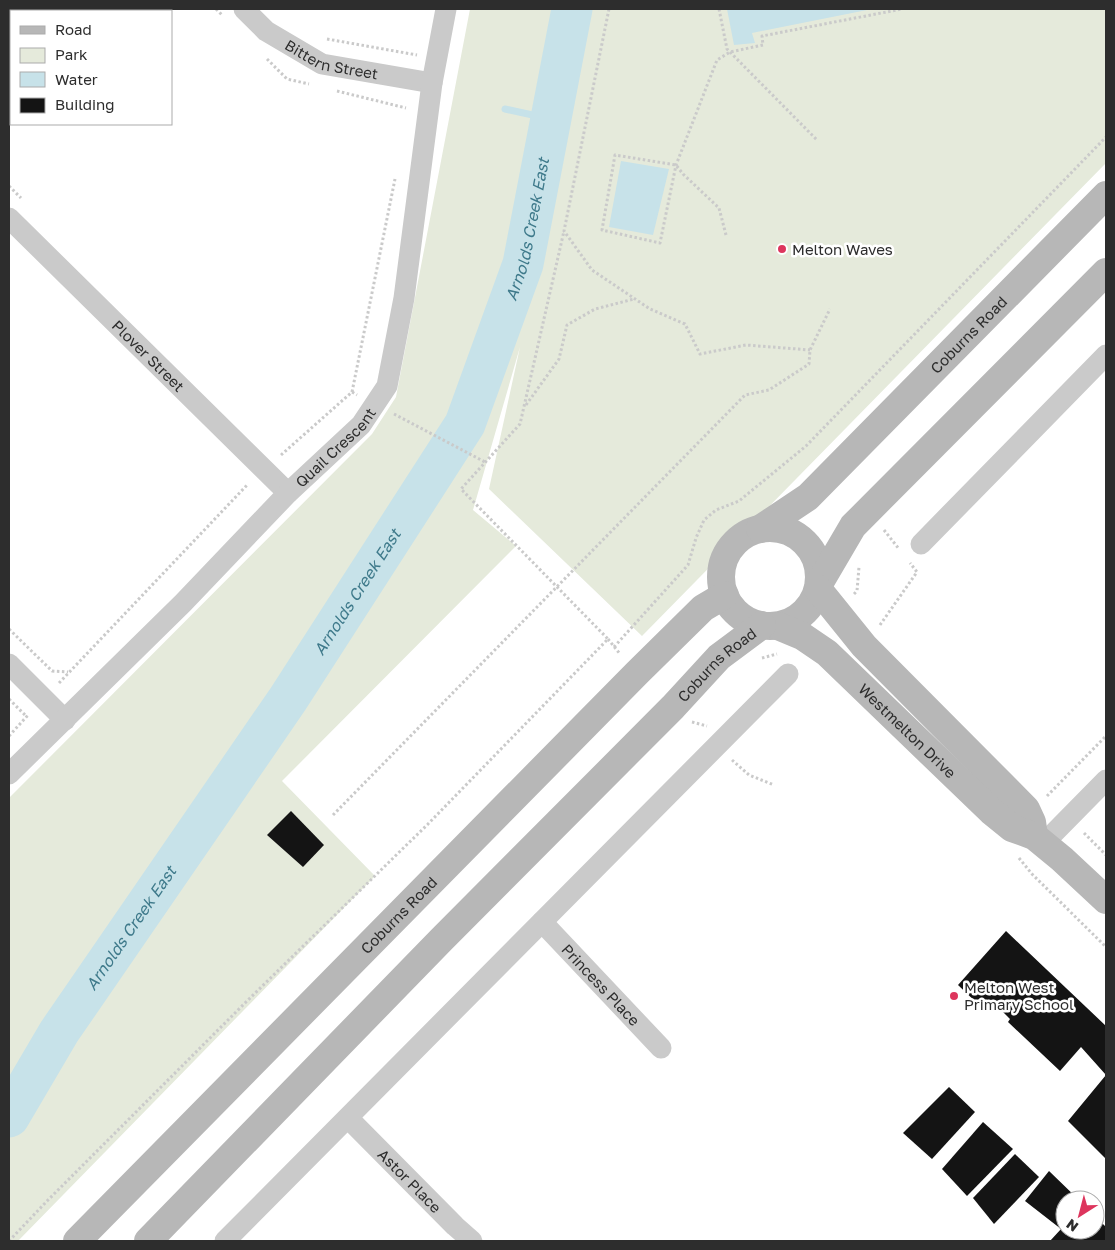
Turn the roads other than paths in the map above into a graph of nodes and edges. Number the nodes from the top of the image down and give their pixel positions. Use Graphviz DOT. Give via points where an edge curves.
graph roads {
  1 [pos="244,9"];
  2 [pos="446,9"];
  3 [pos="424,82"];
  4 [pos="1106,195"];
  5 [pos="9,218"];
  6 [pos="1106,272"];
  7 [pos="1106,355"];
  8 [pos="288,493"];
  9 [pos="760,528"];
  10 [pos="913,551"];
  11 [pos="818,587"];
  12 [pos="725,595"];
  13 [pos="770,625"];
  14 [pos="9,664"];
  15 [pos="788,674"];
  16 [pos="65,720"];
  17 [pos="9,774"];
  18 [pos="1106,780"];
  19 [pos="1039,840"];
  20 [pos="1106,900"];
  21 [pos="542,922"];
  22 [pos="661,1048"];
  23 [pos="348,1118"];
  24 [pos="77,1241"];
  25 [pos="148,1241"];
  26 [pos="225,1241"];
  27 [pos="472,1241"];
  1 -- 3 [label="street, Bittern Street" via="266,31 322,64"];
  2 -- 3 [label="street, Quail Crescent"];
  3 -- 8 [label="street, Quail Crescent" via="404,298 387,386 361,425"];
  4 -- 9 [label="street, Coburns Road" via="808,498"];
  5 -- 8 [label="street, Plover Street"];
  6 -- 11 [label="street" via="853,526"];
  7 -- 10 [label="street"];
  8 -- 16 [label="street, Quail Crescent"];
  9 -- 11 [label="street" via="791,532 804,541 819,569"];
  9 -- 12 [label="street" via="744,535 731,547 723,562 721,579"];
  11 -- 13 [label="street" via="803,614 791,621"];
  11 -- 19 [label="street, Westmelton Drive" via="864,646 1026,809"];
  12 -- 13 [label="street" via="733,610 746,620"];
  12 -- 24 [label="street, Coburns Road" via="703,608 637,673"];
  13 -- 19 [label="street, Westmelton Drive" via="802,636 826,653 991,812 1012,828"];
  13 -- 25 [label="street, Coburns Road" via="719,657"];
  14 -- 16 [label="street"];
  15 -- 21 [label="street"];
  16 -- 17 [label="street, Quail Crescent"];
  18 -- 19 [label="street" via="1069,818"];
  19 -- 20 [label="street, Westmelton Drive"];
  21 -- 22 [label="street, Princess Place"];
  21 -- 23 [label="street"];
  23 -- 26 [label="street"];
  23 -- 27 [label="street, Astor Place"];
}
